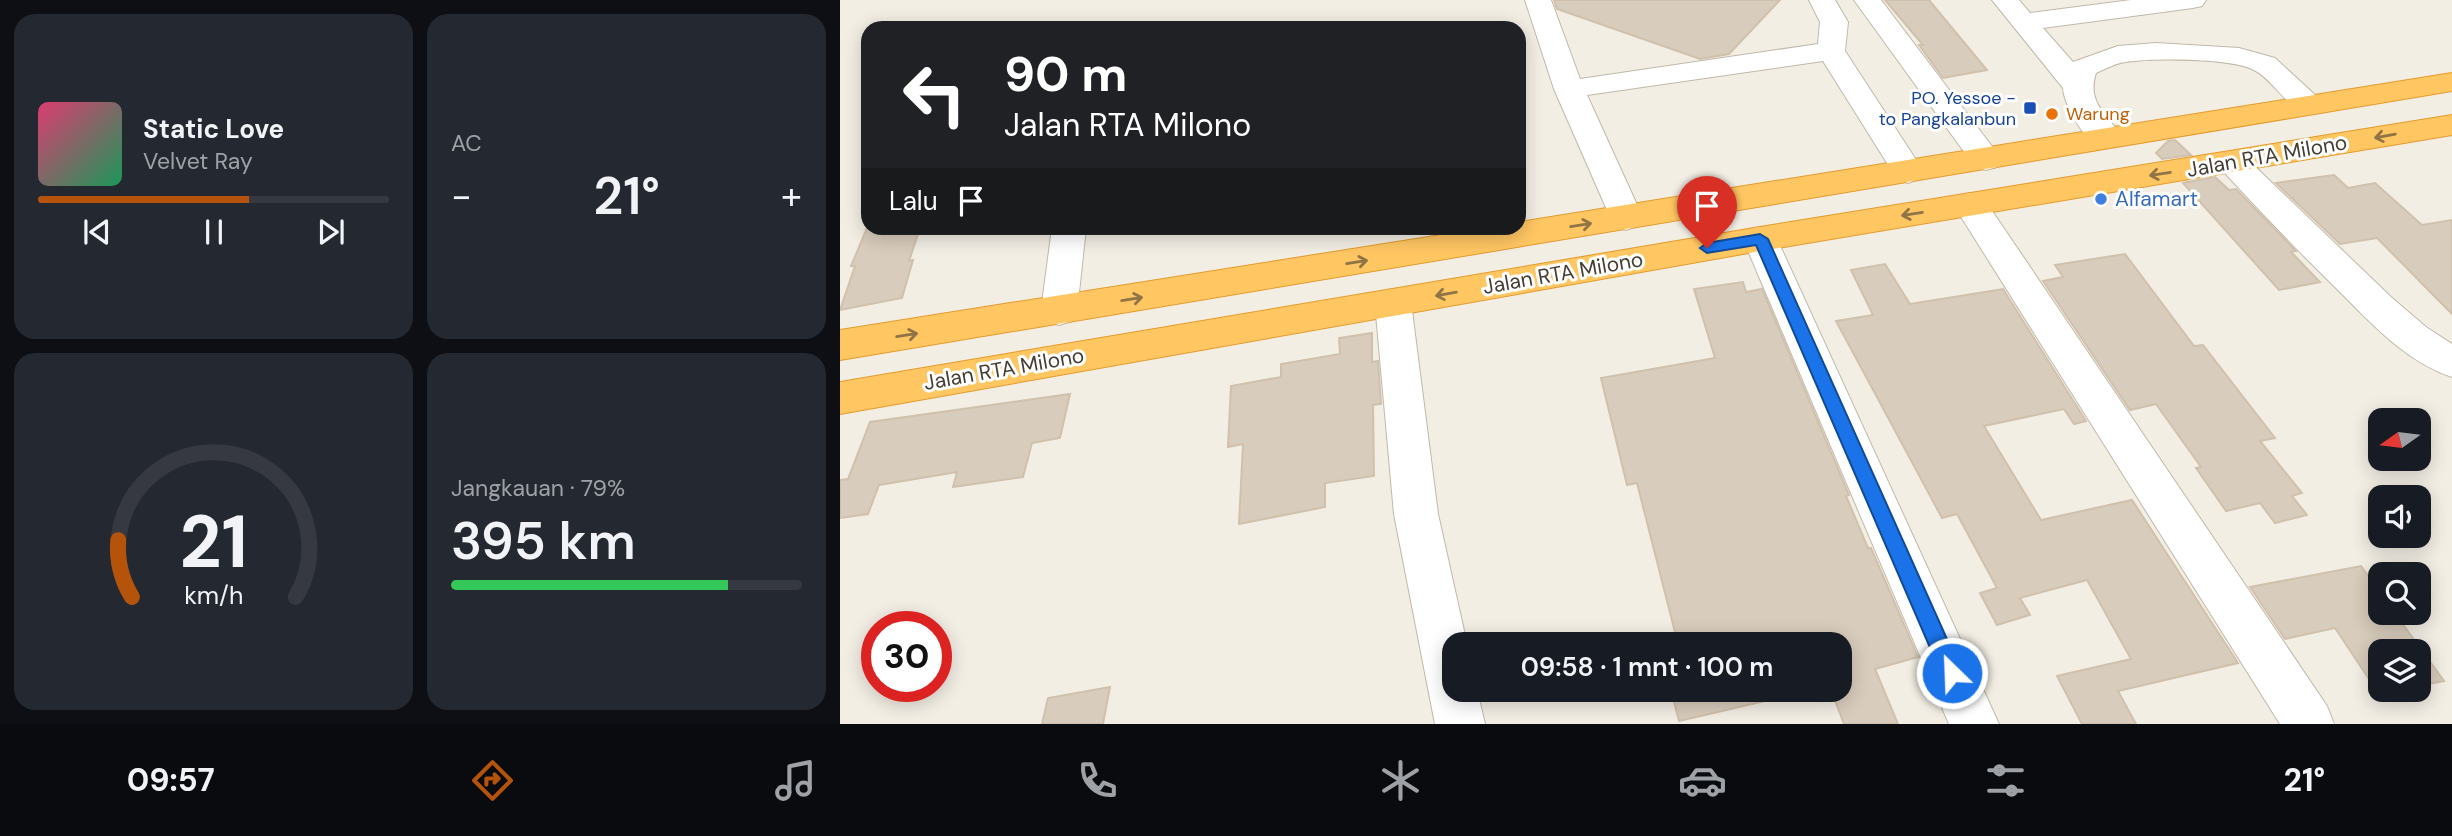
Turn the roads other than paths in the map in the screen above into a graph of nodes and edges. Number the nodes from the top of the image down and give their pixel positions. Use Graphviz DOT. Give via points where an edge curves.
graph roads {
  1 [pos="1538,0"];
  2 [pos="1822,0"];
  3 [pos="1867,0"];
  4 [pos="2005,0"];
  5 [pos="2193,0"];
  6 [pos="2024,23"];
  7 [pos="1831,51"];
  8 [pos="2452,82"];
  9 [pos="2077,84"];
  10 [pos="1569,89"];
  11 [pos="2312,106"];
  12 [pos="2452,125"];
  13 [pos="2106,138"];
  14 [pos="1986,160"];
  15 [pos="2233,163"];
  16 [pos="1908,172"];
  17 [pos="1970,204"];
  18 [pos="1626,218"];
  19 [pos="1526,234"];
  20 [pos="1068,235"];
  21 [pos="1521,235"];
  22 [pos="1760,239"];
  23 [pos="1298,271"];
  24 [pos="1393,303"];
  25 [pos="1059,311"];
  26 [pos="1299,318"];
  27 [pos="840,345"];
  28 [pos="2452,362"];
  29 [pos="840,398"];
  30 [pos="1460,724"];
  31 [pos="1974,724"];
  32 [pos="2309,724"];
  1 -- 10 [label="street"];
  2 -- 7 [label="street" via="1834,22"];
  3 -- 14 [label="street"];
  4 -- 6 [label="street"];
  5 -- 6 [label="street"];
  6 -- 9 [label="street"];
  7 -- 10 [label="street"];
  7 -- 16 [label="street"];
  8 -- 11 [label="highway, Jalan RTA Milono"];
  9 -- 11 [label="street" via="2083,68 2118,54 2203,52 2265,64"];
  9 -- 13 [label="street" via="2078,103"];
  10 -- 18 [label="street"];
  11 -- 13 [label="highway, Jalan RTA Milono"];
  12 -- 15 [label="highway, Jalan RTA Milono, one-way"];
  13 -- 14 [label="highway, Jalan RTA Milono"];
  14 -- 16 [label="highway, Jalan RTA Milono"];
  15 -- 17 [label="highway, Jalan RTA Milono, one-way"];
  15 -- 28 [label="street" via="2378,307 2429,351"];
  16 -- 18 [label="highway, Jalan RTA Milono"];
  17 -- 22 [label="highway, Jalan RTA Milono, one-way"];
  17 -- 32 [label="street"];
  19 -- 18 [label="highway, Jalan RTA Milono, one-way"];
  20 -- 25 [label="street"];
  23 -- 21 [label="highway, Jalan RTA Milono, one-way"];
  22 -- 24 [label="highway, Jalan RTA Milono, one-way"];
  22 -- 31 [label="street"];
  25 -- 23 [label="highway, Jalan RTA Milono, one-way"];
  23 -- 26 [label="highway"];
  24 -- 26 [label="highway, Jalan RTA Milono"];
  24 -- 30 [label="street" via="1416,514"];
  27 -- 25 [label="highway, Jalan RTA Milono, one-way"];
  26 -- 29 [label="highway, Jalan RTA Milono"];
}
